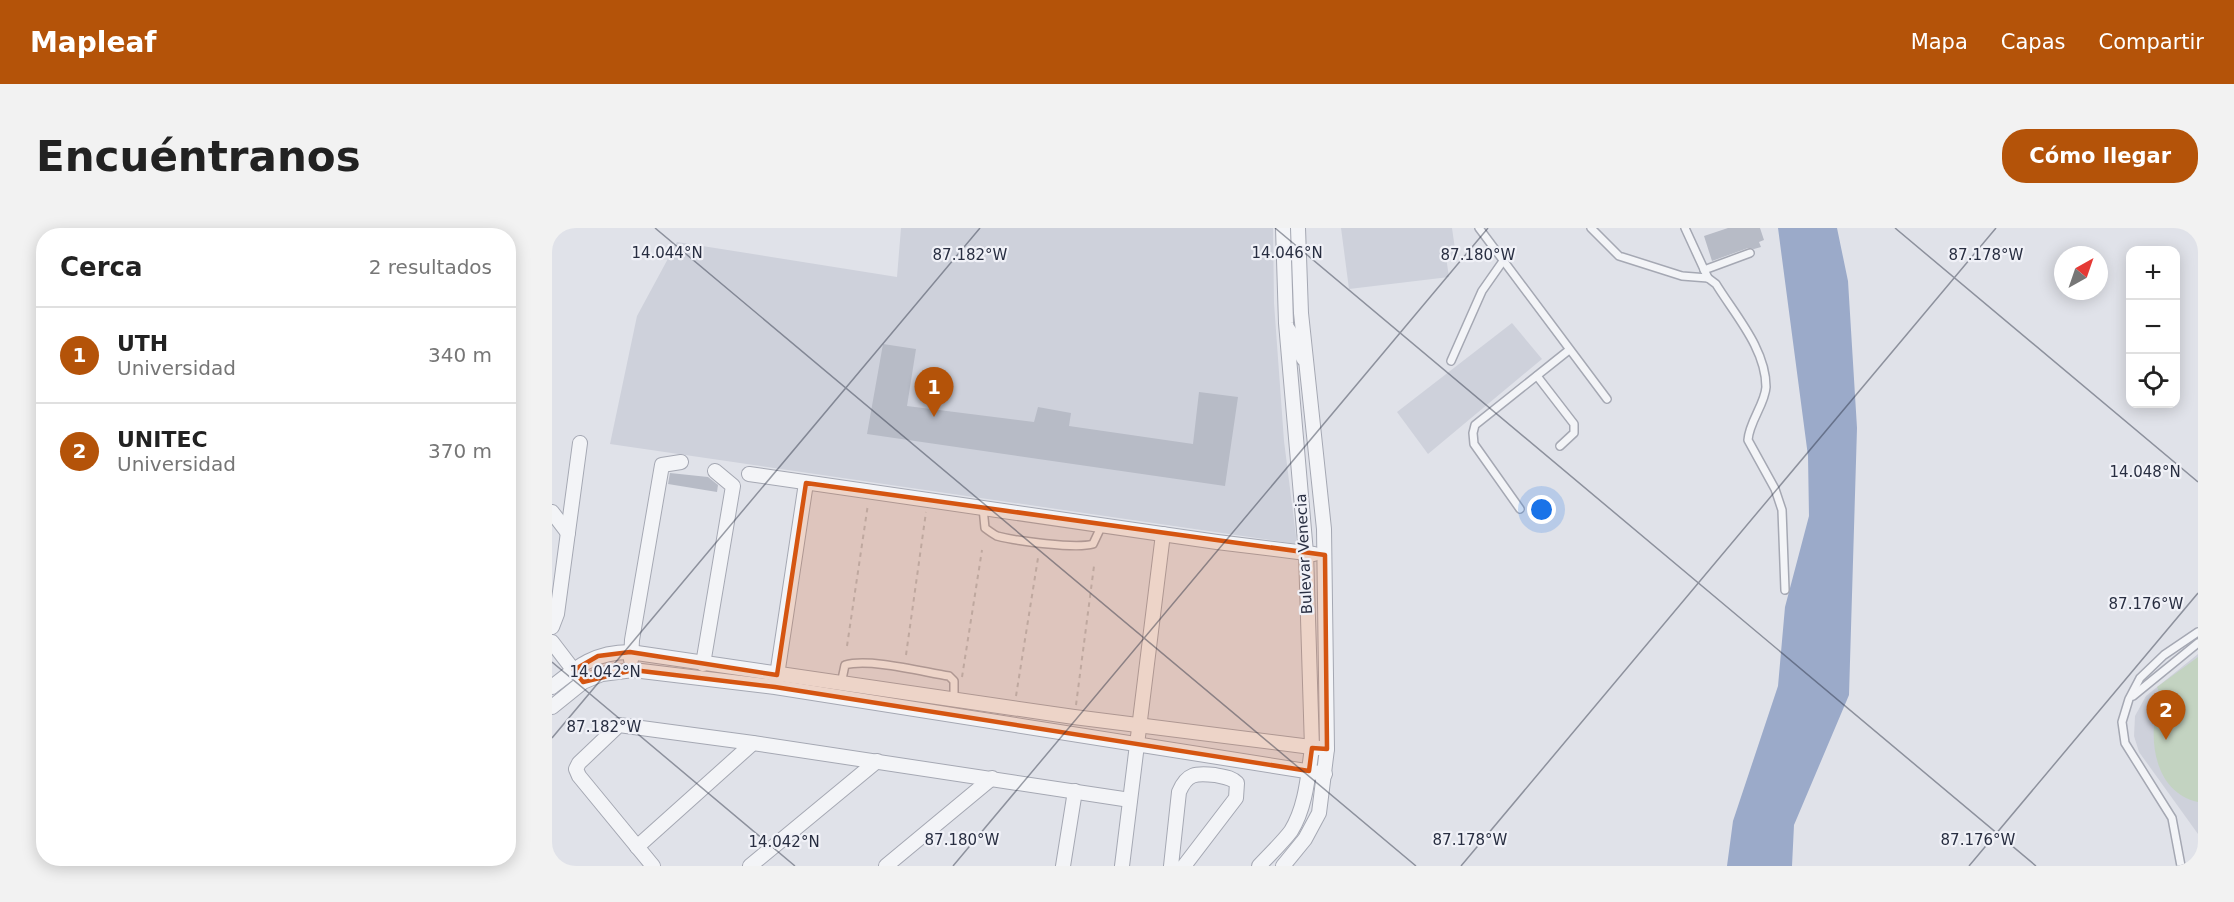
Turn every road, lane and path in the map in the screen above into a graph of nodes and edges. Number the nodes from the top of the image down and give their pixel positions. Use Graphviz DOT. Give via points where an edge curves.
graph roads {
  1 [pos="1283,228"];
  2 [pos="1298,228"];
  3 [pos="1479,228"];
  4 [pos="1591,228"];
  5 [pos="1684,228"];
  6 [pos="1750,253"];
  7 [pos="1503,261"];
  8 [pos="1704,270"];
  9 [pos="1708,278"];
  10 [pos="1286,323"];
  11 [pos="1569,350"];
  12 [pos="1306,362"];
  13 [pos="1451,362"];
  14 [pos="1537,376"];
  15 [pos="1607,399"];
  16 [pos="580,443"];
  17 [pos="1560,446"];
  18 [pos="681,462"];
  19 [pos="715,471"];
  20 [pos="749,474"];
  21 [pos="806,483"];
  22 [pos="870,492"];
  23 [pos="928,500"];
  24 [pos="983,508"];
  25 [pos="1520,509"];
  26 [pos="552,512"];
  27 [pos="1102,525"];
  28 [pos="568,533"];
  29 [pos="1163,534"];
  30 [pos="982,550"];
  31 [pos="1306,553"];
  32 [pos="1325,555"];
  33 [pos="1038,558"];
  34 [pos="1094,566"];
  35 [pos="1785,590"];
  36 [pos="552,627"];
  37 [pos="2198,632"];
  38 [pos="552,642"];
  39 [pos="2198,643"];
  40 [pos="847,646"];
  41 [pos="630,652"];
  42 [pos="906,655"];
  43 [pos="703,664"];
  44 [pos="574,670"];
  45 [pos="633,670"];
  46 [pos="776,681"];
  47 [pos="583,682"];
  48 [pos="841,684"];
  49 [pos="552,687"];
  50 [pos="2129,699"];
  51 [pos="956,700"];
  52 [pos="552,707"];
  53 [pos="1014,708"];
  54 [pos="1074,717"];
  55 [pos="1139,725"];
  56 [pos="753,742"];
  57 [pos="1137,746"];
  58 [pos="1312,748"];
  59 [pos="1327,749"];
  60 [pos="877,761"];
  61 [pos="1309,771"];
  62 [pos="1325,774"];
  63 [pos="992,778"];
  64 [pos="1075,791"];
  65 [pos="1130,800"];
  66 [pos="637,847"];
  67 [pos="653,866"];
  68 [pos="750,866"];
  69 [pos="886,866"];
  70 [pos="1062,866"];
  71 [pos="1122,866"];
  72 [pos="1171,866"];
  73 [pos="1184,866"];
  74 [pos="1259,866"];
  75 [pos="1282,866"];
  76 [pos="2181,866"];
  1 -- 10 [label="street, Bulevar Venecia"];
  2 -- 12 [label="street, Bulevar Venecia"];
  3 -- 7 [label="lane"];
  4 -- 9 [label="lane" via="1619,256 1682,276"];
  5 -- 8 [label="lane"];
  6 -- 8 [label="lane"];
  7 -- 11 [label="lane"];
  7 -- 13 [label="lane" via="1482,291"];
  8 -- 9 [label="lane"];
  9 -- 35 [label="lane" via="1716,284 1758,350 1762,365 1766,389 1748,440 1782,510"];
  10 -- 12 [label="lane" via="1295,333 1297,356"];
  10 -- 31 [label="street, Bulevar Venecia"];
  11 -- 14 [label="lane"];
  11 -- 15 [label="lane"];
  12 -- 32 [label="street, Bulevar Venecia"];
  14 -- 17 [label="lane" via="1574,424 1574,433"];
  14 -- 25 [label="lane" via="1475,425 1473,433 1474,444"];
  16 -- 28 [label="street"];
  18 -- 41 [label="street" via="662,465"];
  19 -- 43 [label="street" via="733,486"];
  20 -- 21 [label="street"];
  21 -- 22 [label="street"];
  21 -- 46 [label="street"];
  22 -- 23 [label="street"];
  22 -- 40 [label="path"];
  23 -- 24 [label="street"];
  23 -- 42 [label="path"];
  24 -- 27 [label="street"];
  24 -- 27 [label="lane" via="985,528 995,535 1052,544 1082,548 1093,544"];
  26 -- 28 [label="street"];
  27 -- 29 [label="street"];
  28 -- 36 [label="street"];
  29 -- 31 [label="street"];
  29 -- 55 [label="street"];
  30 -- 51 [label="path"];
  31 -- 32 [label="street"];
  31 -- 58 [label="street, Bulevar Venecia"];
  32 -- 59 [label="street, Bulevar Venecia"];
  33 -- 53 [label="path"];
  34 -- 54 [label="path"];
  37 -- 50 [label="lane" via="2152,664"];
  38 -- 44 [label="street"];
  39 -- 50 [label="lane"];
  41 -- 43 [label="street"];
  41 -- 44 [label="street" via="597,656"];
  41 -- 45 [label="street"];
  43 -- 46 [label="street"];
  44 -- 47 [label="street"];
  44 -- 49 [label="street"];
  45 -- 46 [label="street"];
  45 -- 47 [label="street" via="610,672"];
  46 -- 48 [label="street"];
  46 -- 57 [label="street"];
  47 -- 52 [label="street"];
  48 -- 51 [label="street"];
  48 -- 51 [label="lane" via="845,664 882,665 950,676"];
  50 -- 76 [label="lane" via="2122,722 2125,743 2172,818"];
  51 -- 53 [label="street"];
  53 -- 54 [label="street"];
  54 -- 55 [label="street"];
  55 -- 57 [label="street"];
  55 -- 58 [label="street"];
  56 -- 60 [label="street"];
  56 -- 66 [label="street"];
  56 -- 66 [label="street" via="615,727 576,769"];
  57 -- 61 [label="street"];
  57 -- 65 [label="street"];
  58 -- 59 [label="street"];
  58 -- 61 [label="street, Bulevar Venecia"];
  59 -- 62 [label="street, Bulevar Venecia"];
  60 -- 63 [label="street"];
  60 -- 68 [label="street"];
  61 -- 62 [label="street"];
  61 -- 74 [label="street, Bulevar Venecia" via="1297,820"];
  62 -- 75 [label="street, Bulevar Venecia" via="1319,813 1305,839"];
  63 -- 64 [label="street"];
  63 -- 69 [label="street"];
  64 -- 65 [label="street"];
  64 -- 70 [label="street"];
  65 -- 71 [label="street"];
  66 -- 67 [label="street"];
  72 -- 73 [label="street" via="1183,783 1199,773 1232,778 1238,783 1236,798"];
}
